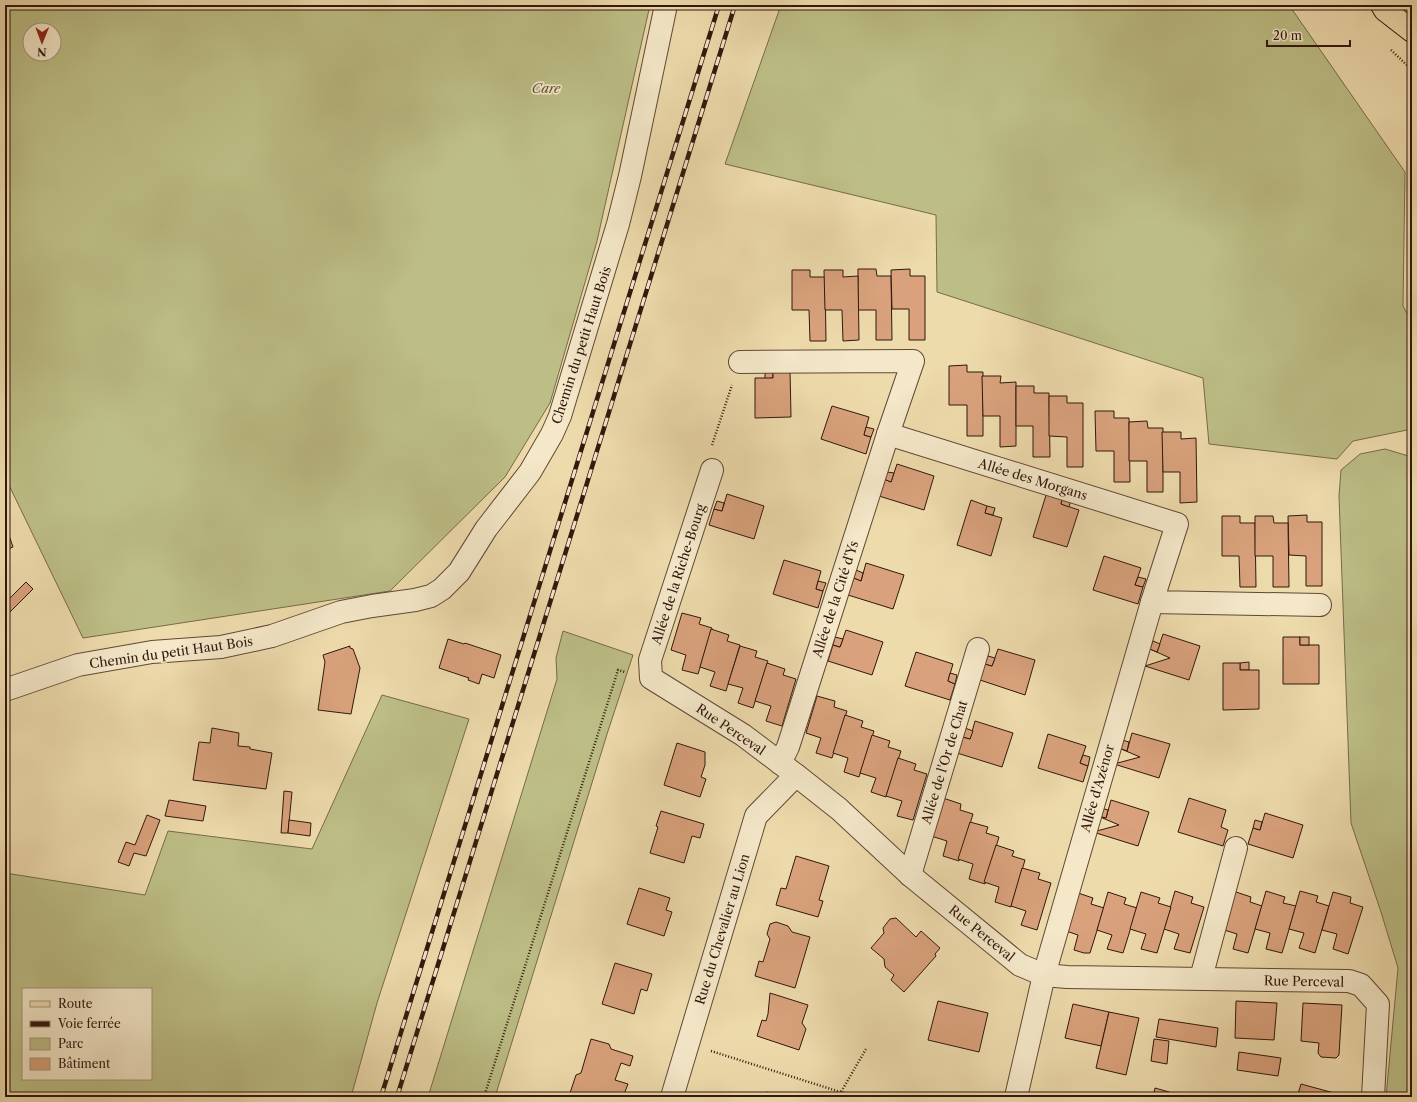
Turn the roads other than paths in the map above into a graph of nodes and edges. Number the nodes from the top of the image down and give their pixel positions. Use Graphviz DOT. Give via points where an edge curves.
graph roads {
  1 [pos="666,5"];
  2 [pos="1382,5"];
  3 [pos="1412,31"];
  4 [pos="740,362"];
  5 [pos="888,434"];
  6 [pos="712,470"];
  7 [pos="1152,602"];
  8 [pos="1320,605"];
  9 [pos="978,649"];
  10 [pos="651,678"];
  11 [pos="5,690"];
  12 [pos="788,769"];
  13 [pos="1236,848"];
  14 [pos="910,875"];
  15 [pos="1044,975"];
  16 [pos="1201,978"];
  17 [pos="672,1097"];
  18 [pos="1016,1097"];
  19 [pos="1373,1097"];
  1 -- 11 [label="street, Chemin du petit Haut Bois" via="622,210 562,410 552,434 530,472 482,536 459,572 431,596 341,612 272,636 221,647 152,652 78,665"];
  2 -- 3 [label="main road"];
  4 -- 5 [label="street" via="913,361"];
  5 -- 7 [label="street, Allée des Morgans" via="1177,524"];
  5 -- 12 [label="street, Allée de la Cité d'Ys" via="788,747"];
  6 -- 10 [label="street, Allée de la Riche-Bourg" via="650,660"];
  7 -- 8 [label="street"];
  7 -- 15 [label="street, Allée d'Azénor"];
  9 -- 14 [label="street, Allée de l'Or de Chat"];
  10 -- 12 [label="street, Rue Perceval" via="743,735"];
  12 -- 14 [label="street, Rue Perceval" via="839,809"];
  12 -- 17 [label="street, Rue du Chevalier au Lion" via="756,816"];
  13 -- 16 [label="street"];
  14 -- 15 [label="street, Rue Perceval" via="1020,965"];
  15 -- 16 [label="street, Rue Perceval"];
  15 -- 18 [label="street, Allée d'Azénor"];
  16 -- 19 [label="street, Rue Perceval" via="1349,981 1361,985 1378,1004"];
}
